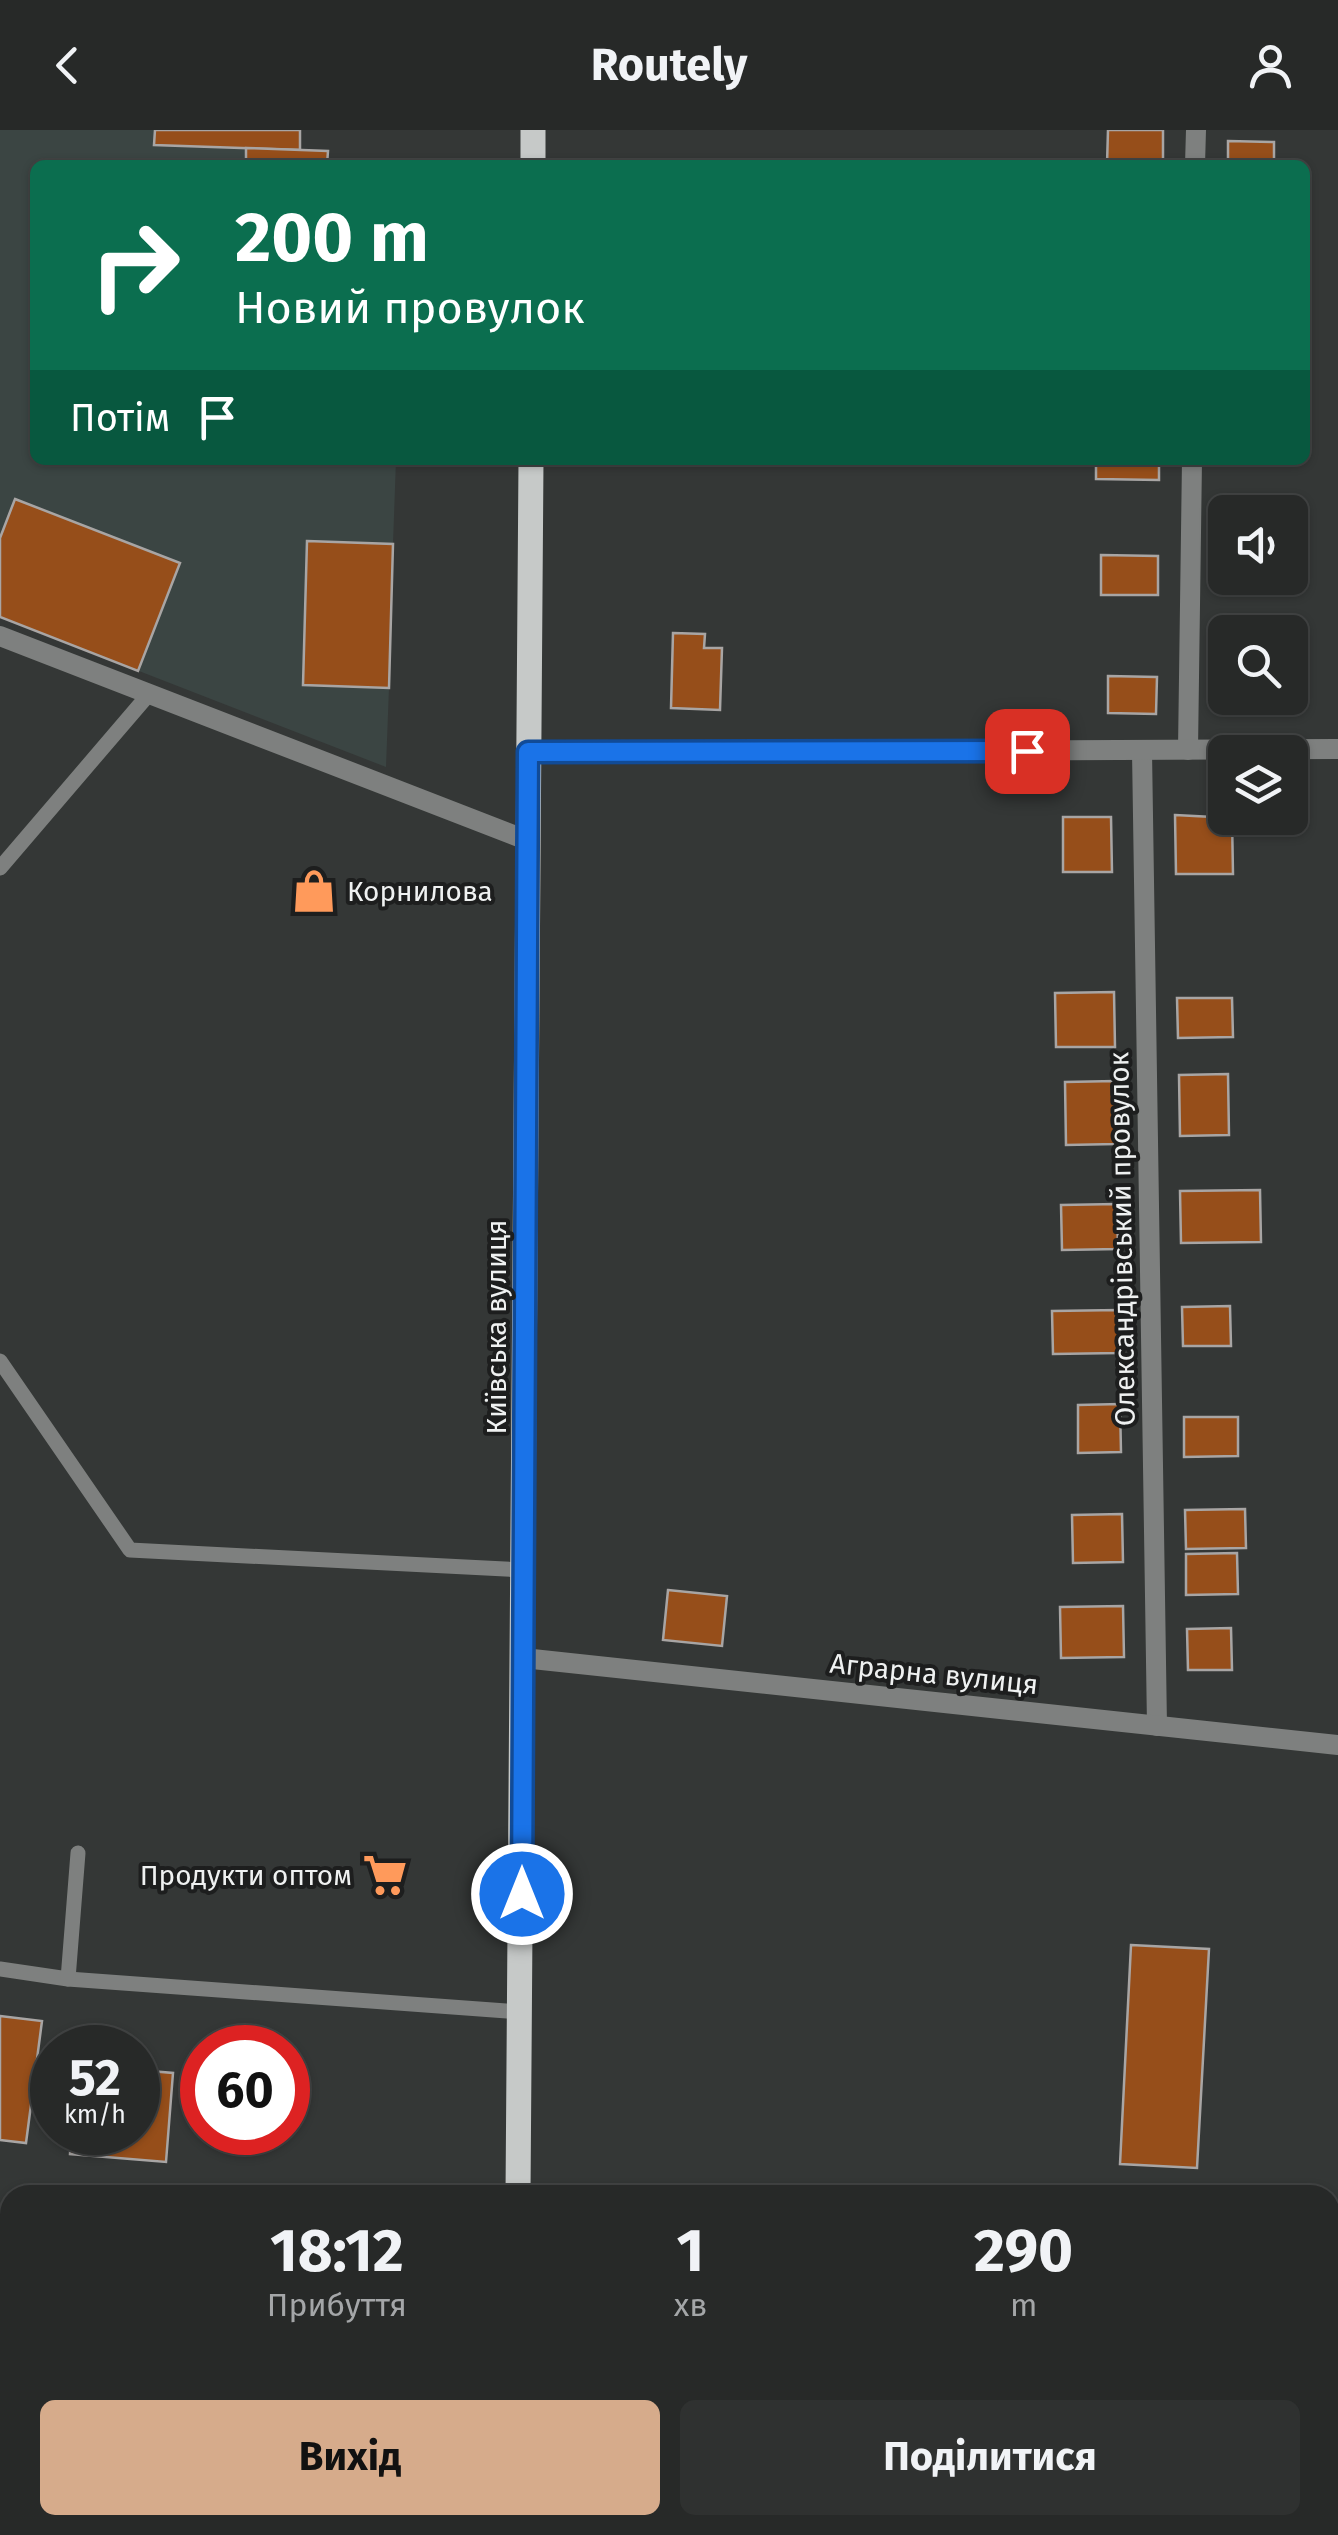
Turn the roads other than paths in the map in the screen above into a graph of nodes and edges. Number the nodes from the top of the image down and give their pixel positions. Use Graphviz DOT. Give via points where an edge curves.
graph roads {
  1 [pos="534,130"];
  2 [pos="1196,130"];
  3 [pos="533,160"];
  4 [pos="1196,160"];
  5 [pos="531,465"];
  6 [pos="1192,465"];
  7 [pos="0,636"];
  8 [pos="149,694"];
  9 [pos="1188,750"];
  10 [pos="1338,750"];
  11 [pos="1142,751"];
  12 [pos="528,752"];
  13 [pos="529,841"];
  14 [pos="0,868"];
  15 [pos="0,1361"];
  16 [pos="524,1570"];
  17 [pos="524,1658"];
  18 [pos="1157,1726"];
  19 [pos="1338,1746"];
  20 [pos="78,1852"];
  21 [pos="0,1969"];
  22 [pos="68,1979"];
  23 [pos="521,2012"];
  24 [pos="518,2185"];
  1 -- 3 [label="main road"];
  2 -- 4 [label="street"];
  5 -- 12 [label="main road, Київська вулиця"];
  6 -- 9 [label="street"];
  7 -- 8 [label="street"];
  8 -- 13 [label="street"];
  8 -- 14 [label="lane"];
  9 -- 10 [label="street"];
  9 -- 11 [label="street"];
  11 -- 12 [label="street"];
  11 -- 18 [label="street, Олександрівський провулок"];
  12 -- 13 [label="main road, Київська вулиця"];
  13 -- 16 [label="main road, Київська вулиця"];
  15 -- 16 [label="lane" via="130,1550"];
  16 -- 17 [label="main road, Київська вулиця"];
  17 -- 18 [label="street, Аграрна вулиця"];
  17 -- 23 [label="main road, Київська вулиця"];
  18 -- 19 [label="street, Аграрна вулиця"];
  20 -- 22 [label="lane"];
  21 -- 22 [label="lane"];
  22 -- 23 [label="lane"];
  23 -- 24 [label="main road, Київська вулиця"];
}
